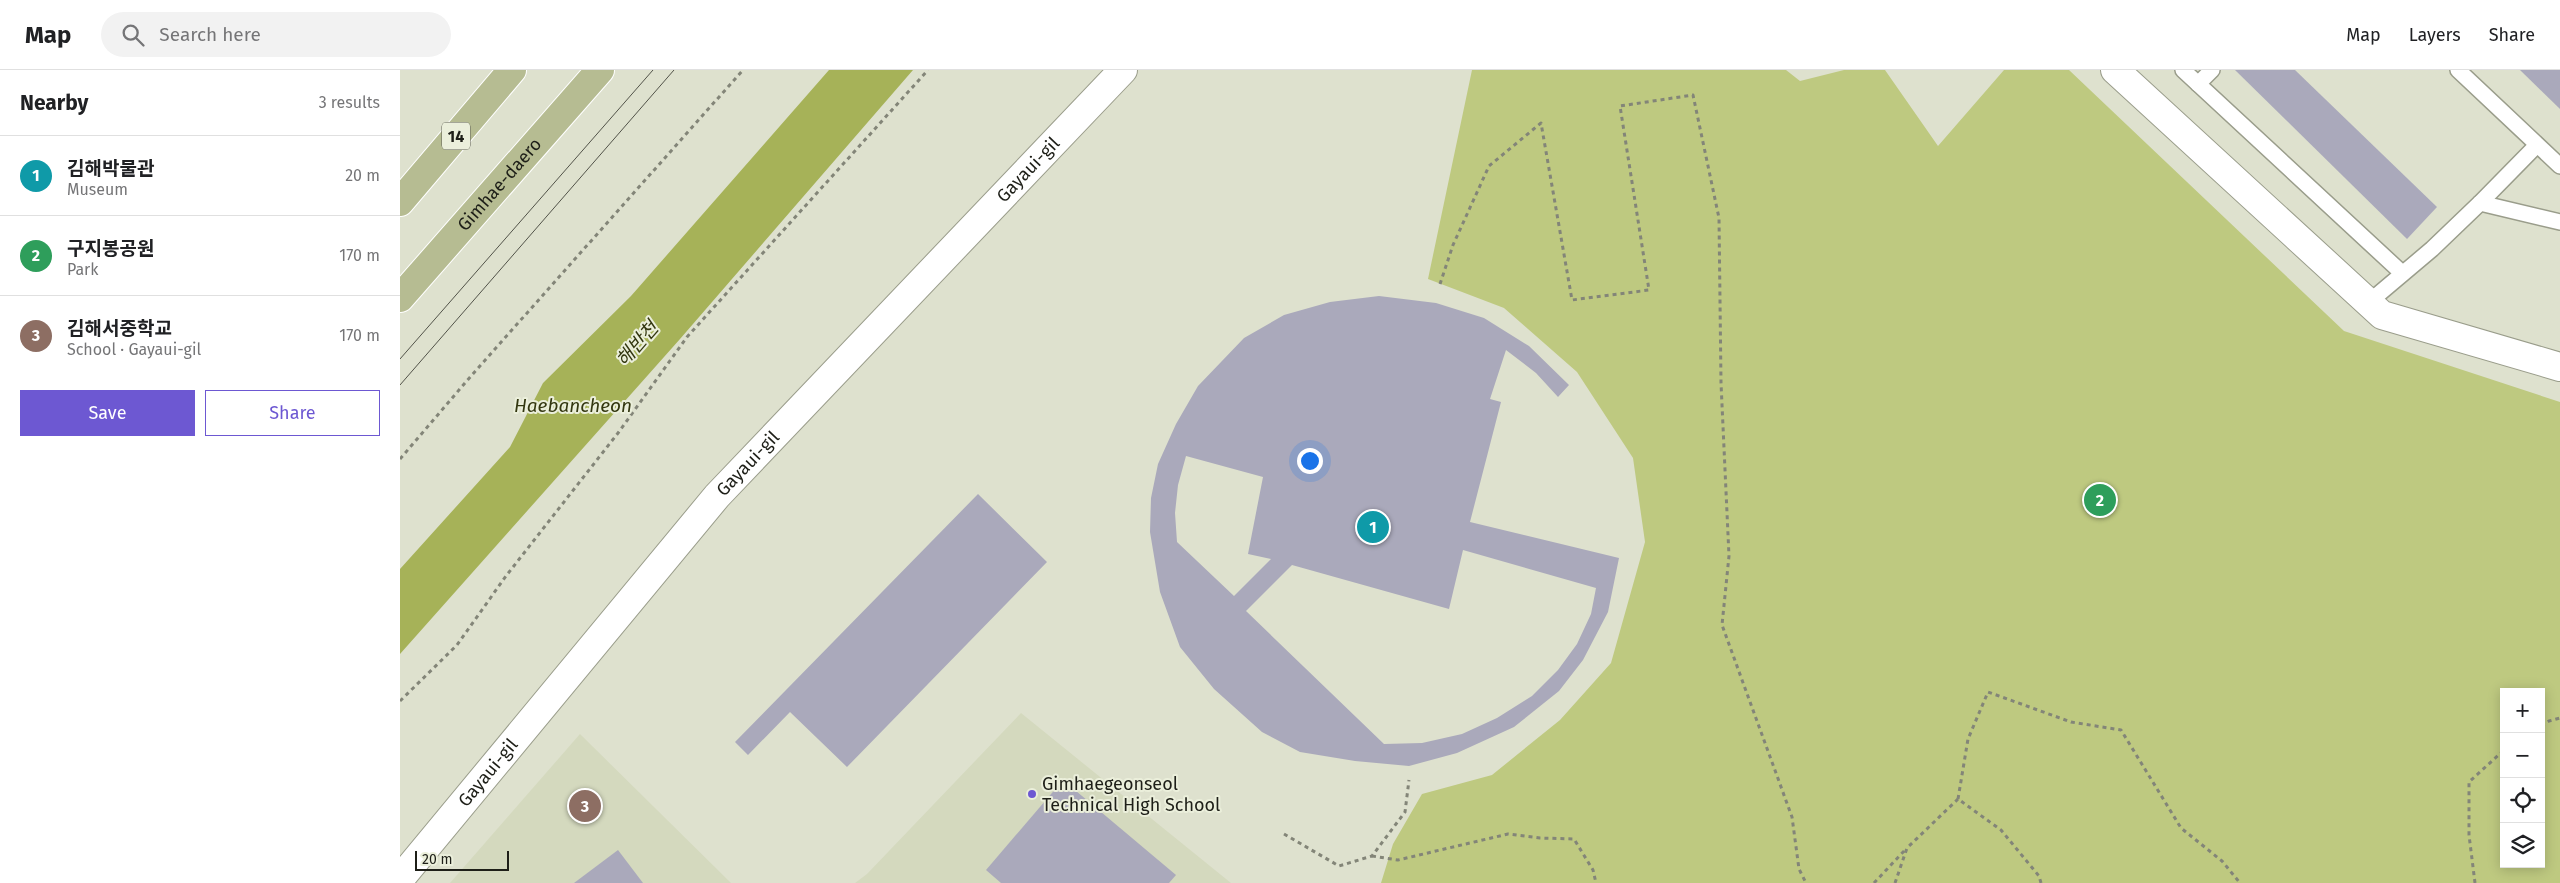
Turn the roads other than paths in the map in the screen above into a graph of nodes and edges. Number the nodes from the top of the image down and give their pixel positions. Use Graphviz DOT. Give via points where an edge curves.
graph roads {
  1 [pos="512,70"];
  2 [pos="600,70"];
  3 [pos="1123,70"];
  4 [pos="2115,70"];
  5 [pos="2184,70"];
  6 [pos="2212,70"];
  7 [pos="2458,70"];
  8 [pos="2198,84"];
  9 [pos="2537,145"];
  10 [pos="2560,166"];
  11 [pos="400,202"];
  12 [pos="2480,203"];
  13 [pos="2560,222"];
  14 [pos="2402,273"];
  15 [pos="400,298"];
  16 [pos="2368,303"];
  17 [pos="2560,367"];
  18 [pos="400,880"];
  1 -- 11 [label="main road, 14"];
  2 -- 15 [label="main road, Gimhae-daero"];
  3 -- 18 [label="street, Gayaui-gil" via="717,496"];
  4 -- 16 [label="street"];
  5 -- 8 [label="lane"];
  6 -- 8 [label="lane"];
  7 -- 9 [label="lane"];
  8 -- 14 [label="lane"];
  9 -- 10 [label="lane"];
  9 -- 12 [label="lane"];
  12 -- 13 [label="lane"];
  12 -- 14 [label="lane"];
  14 -- 16 [label="lane"];
  16 -- 17 [label="street" via="2382,315"];
}
